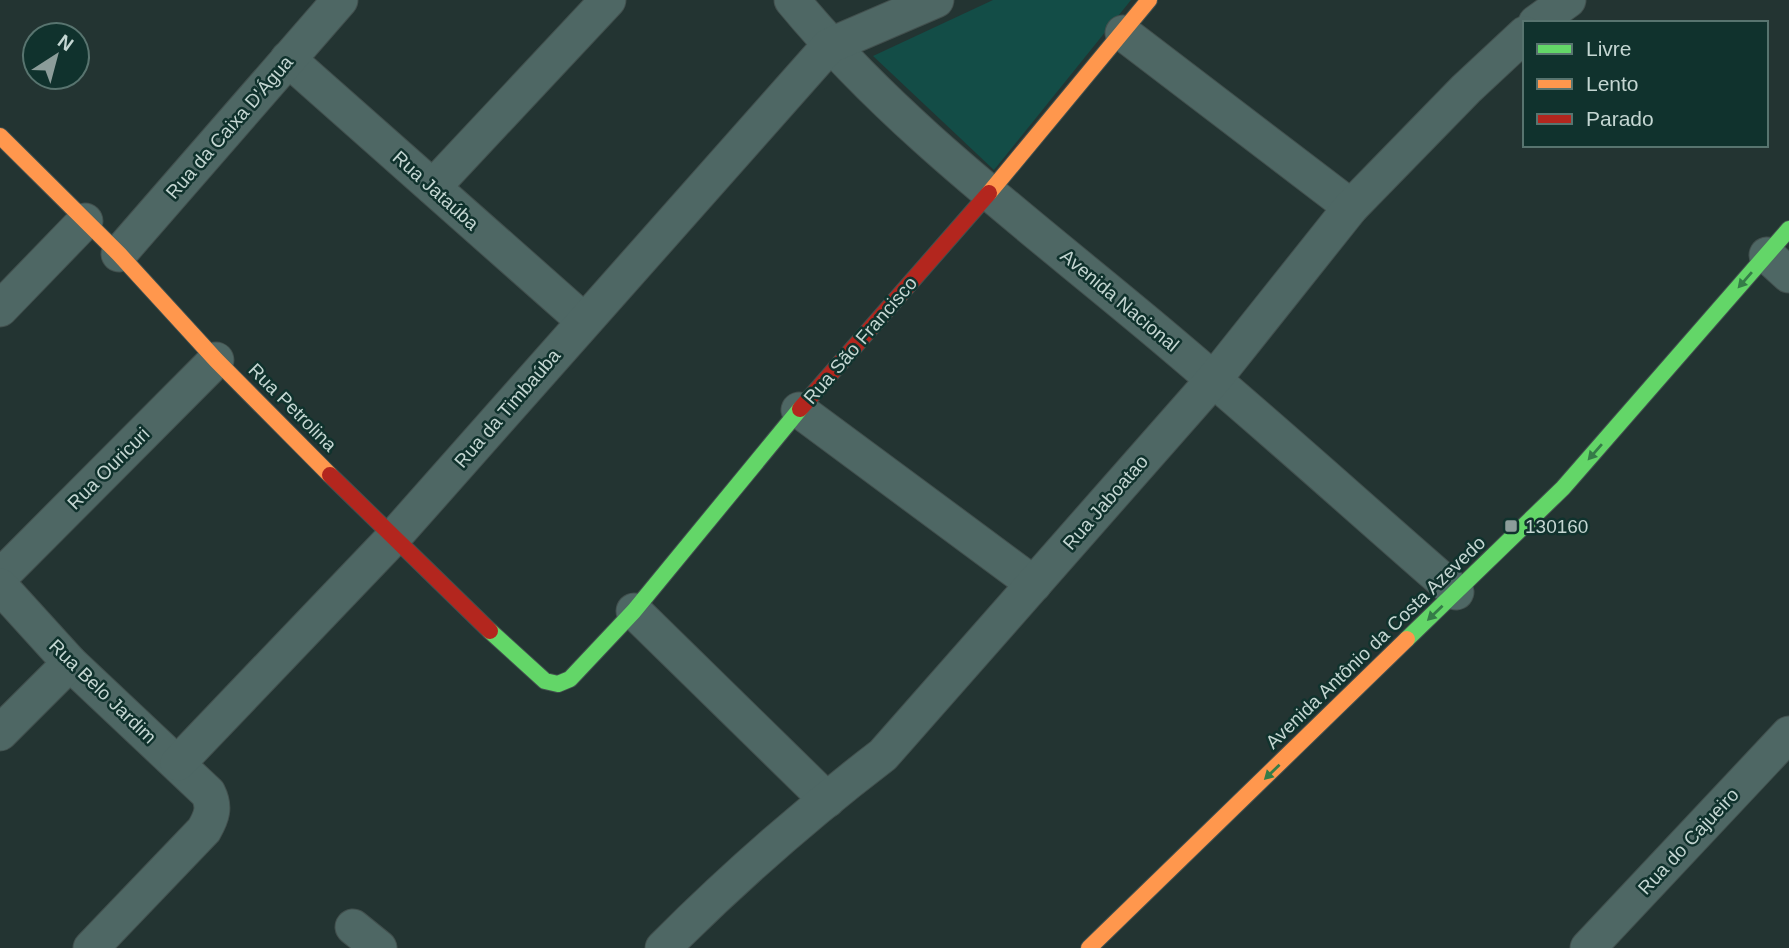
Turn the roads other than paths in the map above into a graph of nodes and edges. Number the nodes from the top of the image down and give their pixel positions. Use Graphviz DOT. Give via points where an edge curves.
graph roads {
  1 [pos="340,0"];
  2 [pos="608,0"];
  3 [pos="792,0"];
  4 [pos="936,0"];
  5 [pos="1149,0"];
  6 [pos="1568,0"];
  7 [pos="1539,21"];
  8 [pos="1123,33"];
  9 [pos="1523,36"];
  10 [pos="829,46"];
  11 [pos="288,60"];
  12 [pos="0,136"];
  13 [pos="433,187"];
  14 [pos="990,192"];
  15 [pos="1351,207"];
  16 [pos="85,221"];
  17 [pos="1789,229"];
  18 [pos="119,254"];
  19 [pos="1778,265"];
  20 [pos="0,309"];
  21 [pos="584,321"];
  22 [pos="216,360"];
  23 [pos="1214,379"];
  24 [pos="799,410"];
  25 [pos="393,538"];
  26 [pos="0,577"];
  27 [pos="1034,584"];
  28 [pos="0,586"];
  29 [pos="1456,592"];
  30 [pos="634,611"];
  31 [pos="70,663"];
  32 [pos="570,679"];
  33 [pos="0,733"];
  34 [pos="1789,734"];
  35 [pos="178,763"];
  36 [pos="827,800"];
  37 [pos="91,948"];
  38 [pos="663,948"];
  39 [pos="1089,948"];
  40 [pos="1588,948"];
  1 -- 11 [label="street, Rua da Caixa D'Água"];
  2 -- 13 [label="street"];
  3 -- 10 [label="street, Avenida Nacional"];
  4 -- 10 [label="street"];
  5 -- 8 [label="street, Rua São Francisco"];
  6 -- 7 [label="street"];
  8 -- 14 [label="street, Rua São Francisco"];
  8 -- 15 [label="street"];
  9 -- 15 [label="street, Rua Jaboatao"];
  10 -- 14 [label="street, Avenida Nacional"];
  10 -- 21 [label="street, Rua da Timbaúba"];
  11 -- 13 [label="street, Rua Jataúba"];
  11 -- 18 [label="street, Rua da Caixa D'Água"];
  12 -- 16 [label="street, Rua Petrolina"];
  13 -- 21 [label="street, Rua Jataúba"];
  14 -- 23 [label="street, Avenida Nacional"];
  14 -- 24 [label="street, Rua São Francisco"];
  15 -- 23 [label="street, Rua Jaboatao"];
  16 -- 18 [label="street, Rua Petrolina"];
  16 -- 20 [label="street"];
  17 -- 19 [label="street, Avenida Antônio da Costa Azevedo"];
  18 -- 22 [label="street, Rua Petrolina"];
  19 -- 29 [label="street, Avenida Antônio da Costa Azevedo, one-way"];
  21 -- 25 [label="street, Rua da Timbaúba"];
  22 -- 25 [label="street, Rua Petrolina"];
  22 -- 26 [label="street, Rua Ouricuri"];
  23 -- 27 [label="street, Rua Jaboatao"];
  23 -- 29 [label="street, Avenida Nacional"];
  24 -- 27 [label="street"];
  24 -- 30 [label="street, Rua São Francisco"];
  25 -- 32 [label="street, Rua Petrolina" via="531,671 547,683 558,685"];
  25 -- 35 [label="street, Rua da Timbaúba"];
  27 -- 36 [label="street, Rua Jaboatao" via="883,755"];
  28 -- 31 [label="street, Rua Belo Jardim"];
  29 -- 39 [label="street, Avenida Antônio da Costa Azevedo, one-way"];
  30 -- 32 [label="street, Rua São Francisco"];
  30 -- 36 [label="street"];
  31 -- 33 [label="street"];
  31 -- 35 [label="street, Rua Belo Jardim"];
  34 -- 40 [label="street, Rua do Cajueiro"];
  35 -- 37 [label="street, Rua Belo Jardim" via="208,793 214,804 211,817 204,830"];
  36 -- 38 [label="street, Rua Jaboatao"];
}
